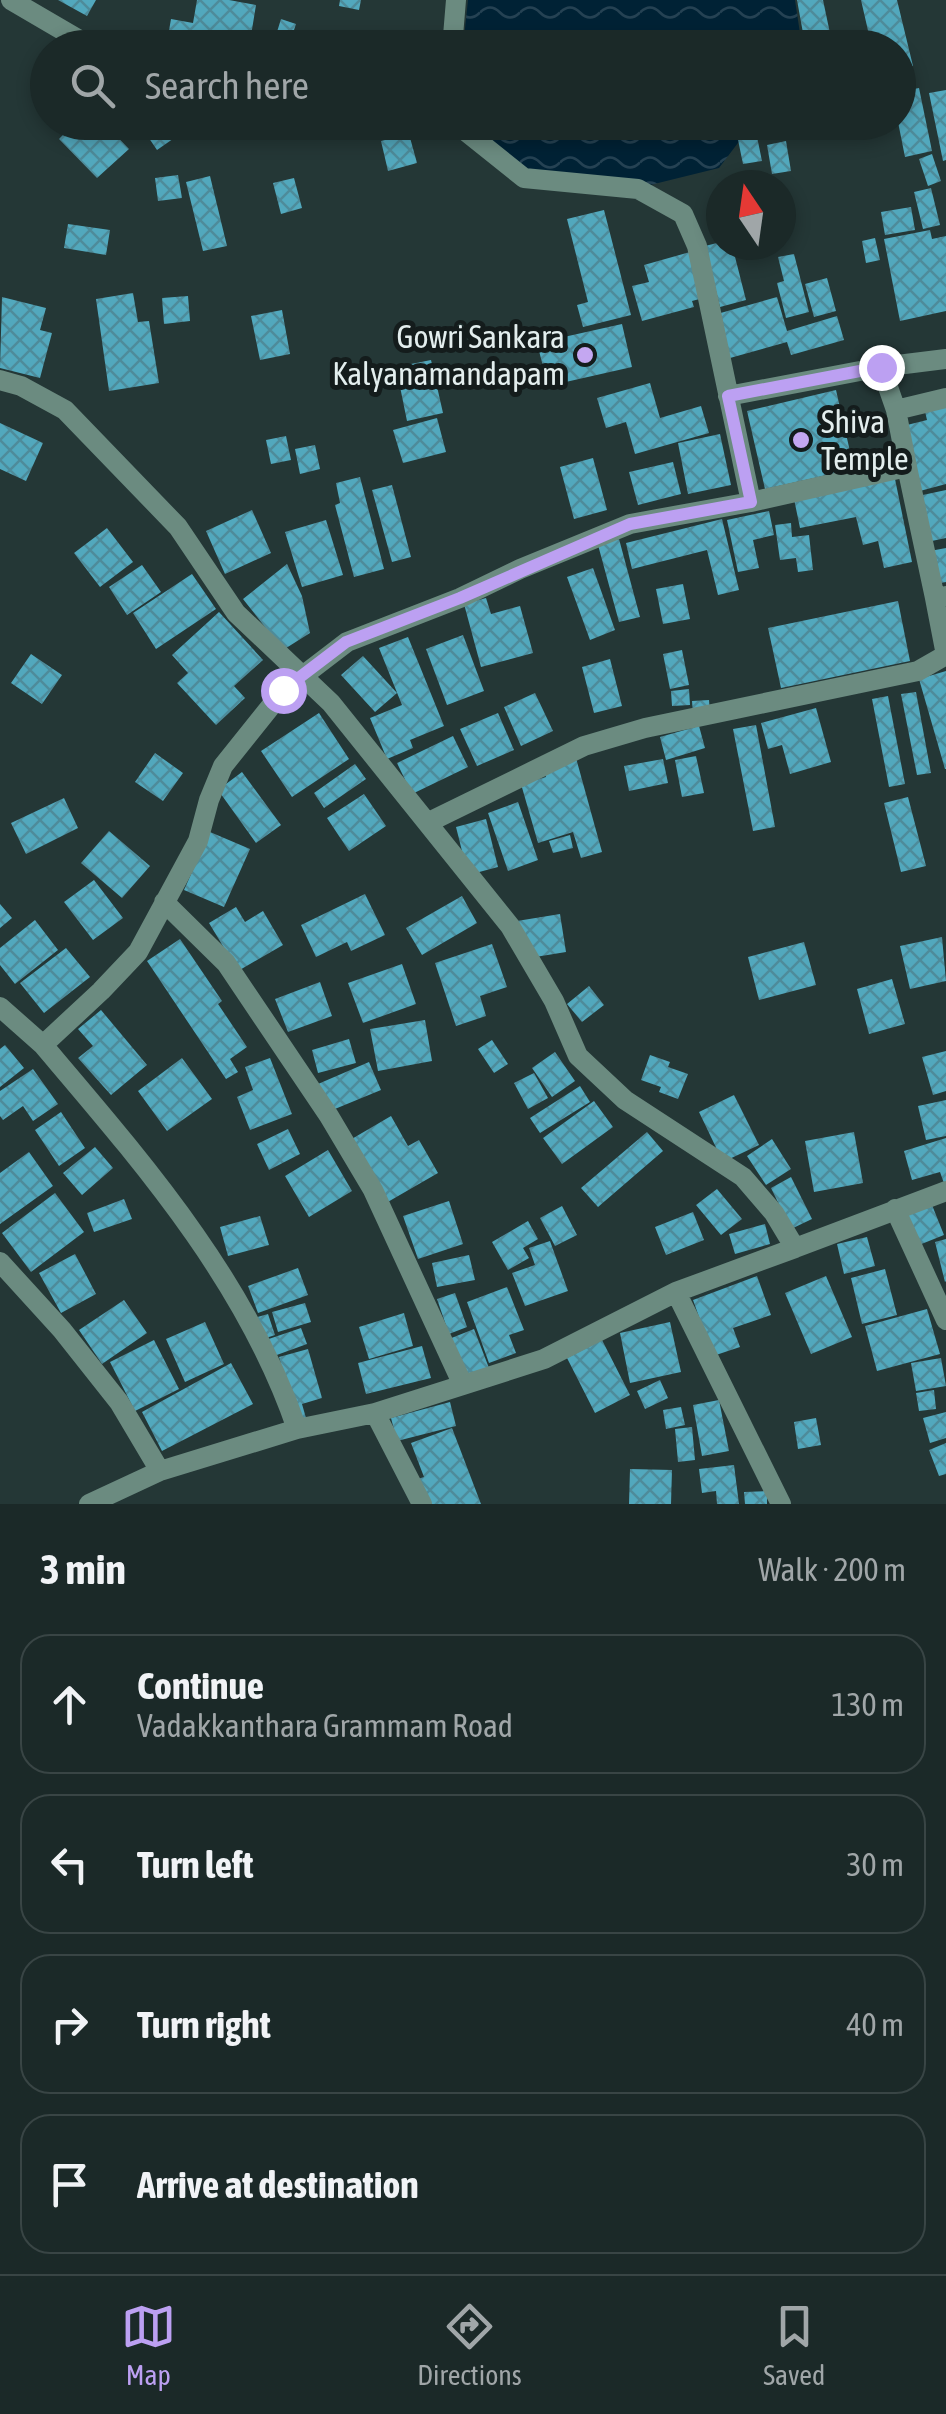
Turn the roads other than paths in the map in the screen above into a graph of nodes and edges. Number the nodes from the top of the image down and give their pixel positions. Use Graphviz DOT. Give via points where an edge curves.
graph roads {
  1 [pos="11,0"];
  2 [pos="456,0"];
  3 [pos="62,30"];
  4 [pos="454,30"];
  5 [pos="476,140"];
  6 [pos="946,359"];
  7 [pos="881,367"];
  8 [pos="0,380"];
  9 [pos="728,396"];
  10 [pos="946,398"];
  11 [pos="896,410"];
  12 [pos="907,467"];
  13 [pos="751,502"];
  14 [pos="940,597"];
  15 [pos="302,675"];
  16 [pos="429,822"];
  17 [pos="164,902"];
  18 [pos="0,1007"];
  19 [pos="43,1045"];
  20 [pos="946,1191"];
  21 [pos="895,1209"];
  22 [pos="795,1248"];
  23 [pos="0,1262"];
  24 [pos="676,1292"];
  25 [pos="946,1320"];
  26 [pos="463,1385"];
  27 [pos="375,1414"];
  28 [pos="296,1429"];
  29 [pos="160,1471"];
  30 [pos="89,1504"];
  31 [pos="422,1504"];
  32 [pos="782,1504"];
  1 -- 3 [label="street"];
  2 -- 4 [label="street"];
  5 -- 9 [label="street" via="524,178 638,190 683,214 697,246"];
  6 -- 7 [label="street"];
  7 -- 9 [label="street"];
  7 -- 11 [label="street"];
  8 -- 15 [label="street" via="65,410 178,527 236,613"];
  9 -- 13 [label="street"];
  10 -- 11 [label="street"];
  11 -- 12 [label="street"];
  12 -- 13 [label="street"];
  12 -- 14 [label="street"];
  13 -- 15 [label="street" via="630,524 346,642"];
  14 -- 16 [label="street" via="946,655 918,670 584,746"];
  15 -- 16 [label="street"];
  15 -- 17 [label="street" via="223,766 198,842"];
  16 -- 22 [label="street" via="510,926 578,1056 625,1100 742,1178"];
  17 -- 19 [label="street" via="138,952"];
  17 -- 26 [label="street" via="226,963 328,1116 372,1190"];
  18 -- 19 [label="street"];
  19 -- 28 [label="street" via="206,1248 251,1320"];
  20 -- 21 [label="street"];
  21 -- 22 [label="street"];
  21 -- 25 [label="street"];
  22 -- 24 [label="street"];
  23 -- 29 [label="street" via="119,1402"];
  24 -- 26 [label="street" via="544,1359"];
  24 -- 32 [label="street"];
  26 -- 27 [label="street"];
  27 -- 28 [label="street"];
  27 -- 31 [label="street"];
  28 -- 29 [label="street"];
  29 -- 30 [label="street"];
}
